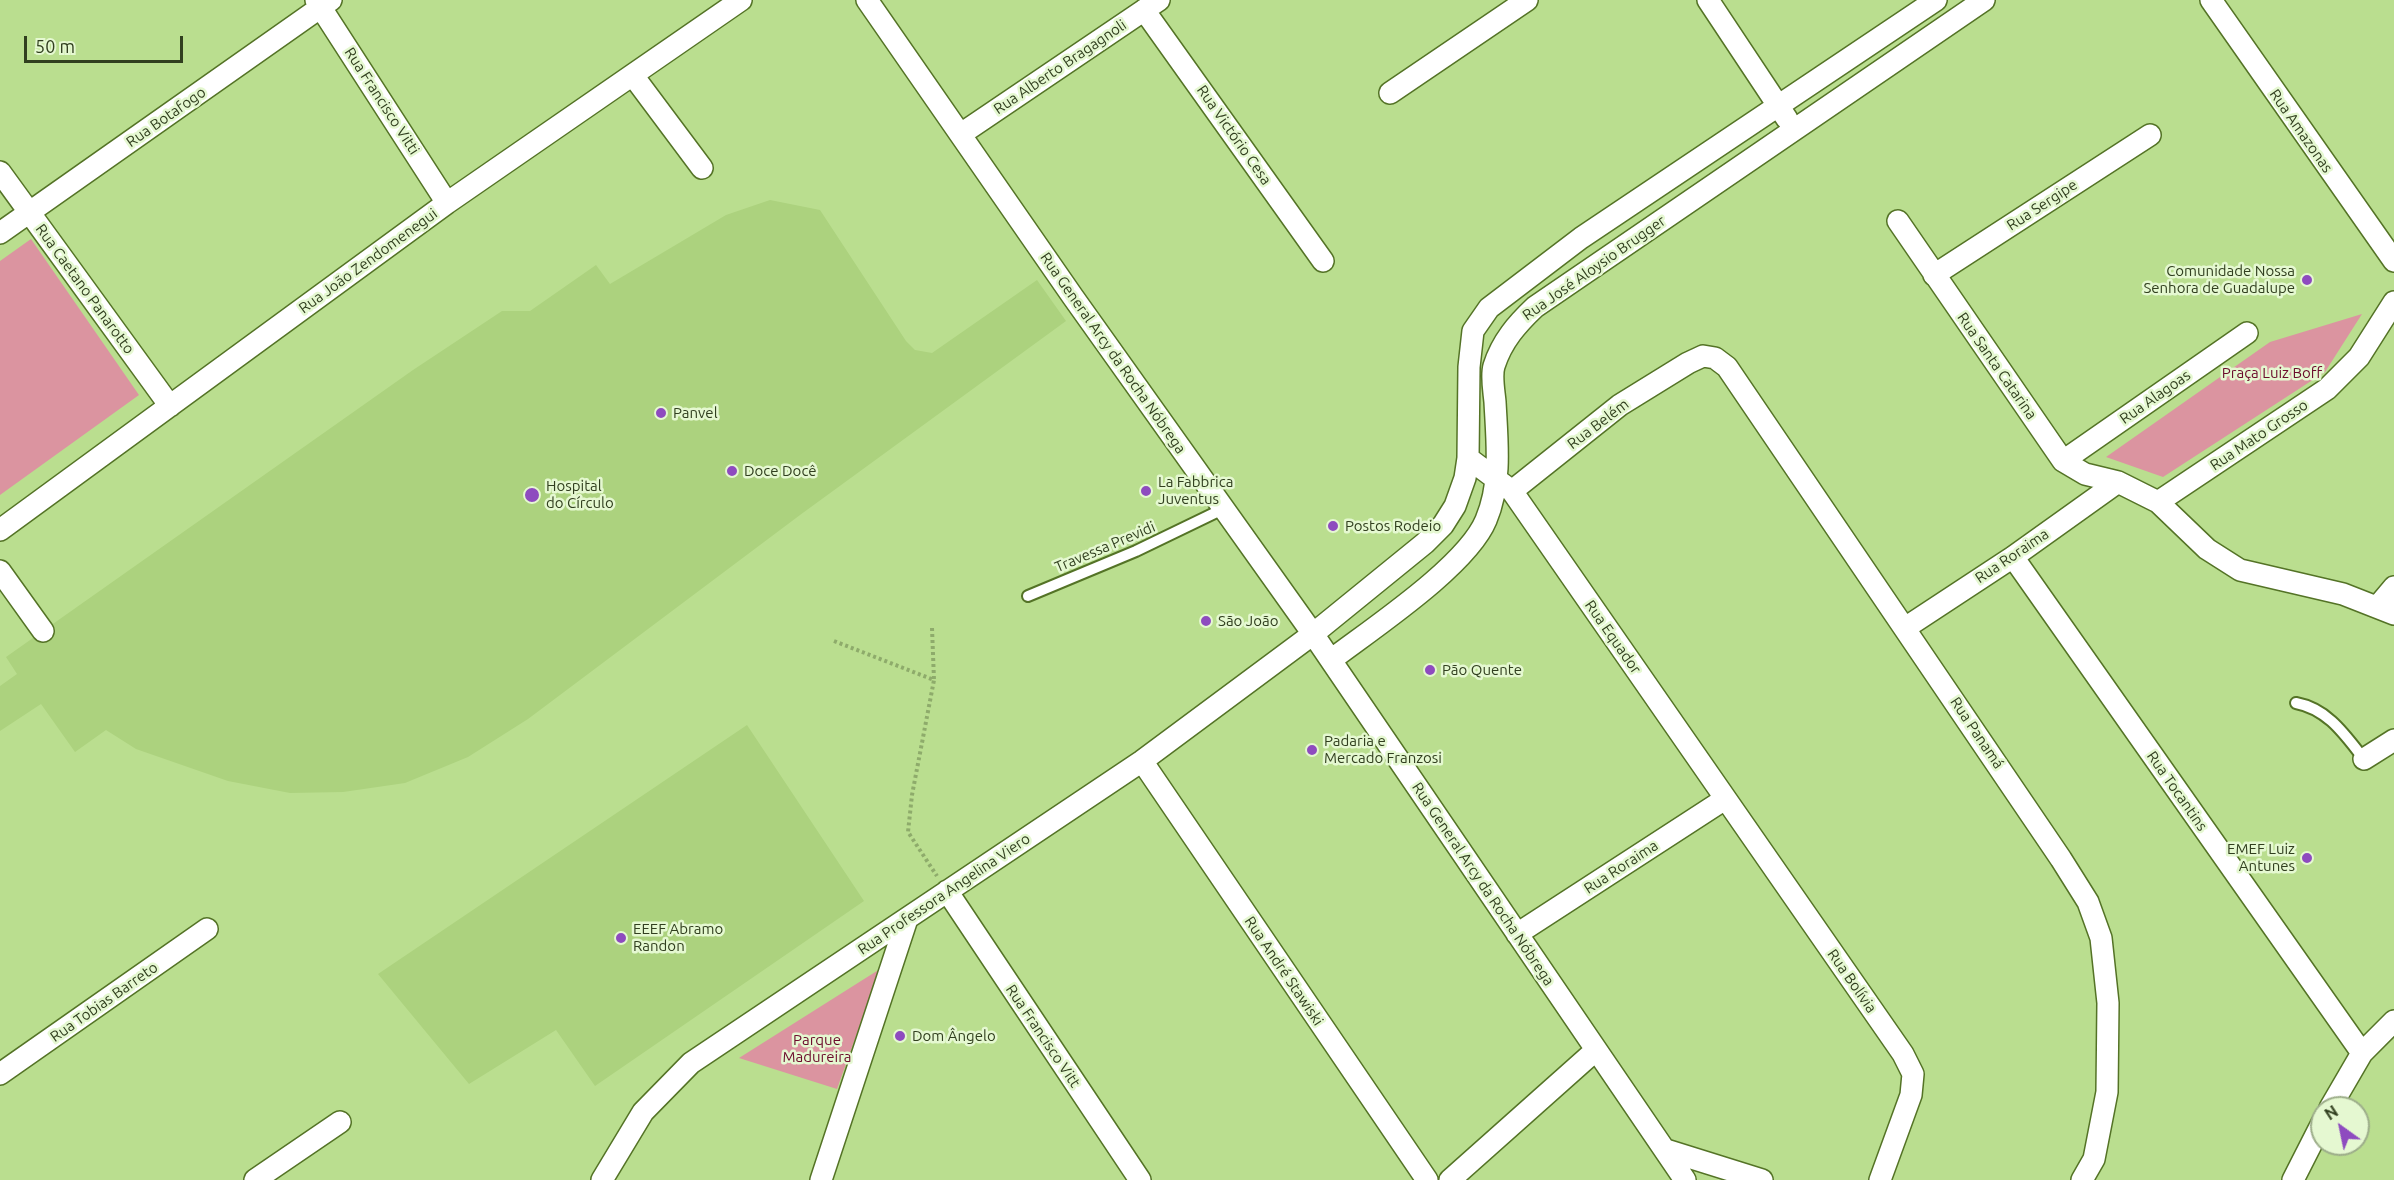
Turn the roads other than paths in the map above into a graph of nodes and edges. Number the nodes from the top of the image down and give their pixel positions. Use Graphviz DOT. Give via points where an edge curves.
graph roads {
  1 [pos="741,0"];
  2 [pos="867,0"];
  3 [pos="1527,0"];
  4 [pos="1708,0"];
  5 [pos="1936,0"];
  6 [pos="1984,0"];
  7 [pos="2211,0"];
  8 [pos="323,2"];
  9 [pos="1152,5"];
  10 [pos="634,76"];
  11 [pos="1389,93"];
  12 [pos="1779,107"];
  13 [pos="1794,130"];
  14 [pos="961,134"];
  15 [pos="2150,135"];
  16 [pos="702,168"];
  17 [pos="0,172"];
  18 [pos="447,203"];
  19 [pos="30,212"];
  20 [pos="1898,221"];
  21 [pos="0,233"];
  22 [pos="1581,238"];
  23 [pos="1323,261"];
  24 [pos="2394,261"];
  25 [pos="1598,264"];
  26 [pos="1934,275"];
  27 [pos="1518,284"];
  28 [pos="2394,302"];
  29 [pos="1535,307"];
  30 [pos="2247,333"];
  31 [pos="1688,363"];
  32 [pos="1469,367"];
  33 [pos="1493,368"];
  34 [pos="170,406"];
  35 [pos="1468,458"];
  36 [pos="2063,461"];
  37 [pos="2118,482"];
  38 [pos="1505,484"];
  39 [pos="2158,502"];
  40 [pos="1225,508"];
  41 [pos="0,530"];
  42 [pos="1425,543"];
  43 [pos="2013,557"];
  44 [pos="1450,567"];
  45 [pos="0,571"];
  46 [pos="2394,587"];
  47 [pos="1028,596"];
  48 [pos="2386,610"];
  49 [pos="1905,628"];
  50 [pos="43,631"];
  51 [pos="1313,634"];
  52 [pos="1331,660"];
  53 [pos="2296,703"];
  54 [pos="2394,740"];
  55 [pos="2364,759"];
  56 [pos="1142,761"];
  57 [pos="1725,799"];
  58 [pos="947,891"];
  59 [pos="907,919"];
  60 [pos="207,929"];
  61 [pos="1517,934"];
  62 [pos="2394,1021"];
  63 [pos="1596,1050"];
  64 [pos="2362,1053"];
  65 [pos="0,1074"];
  66 [pos="2337,1096"];
  67 [pos="340,1122"];
  68 [pos="2310,1147"];
  69 [pos="1666,1150"];
  70 [pos="255,1180"];
  71 [pos="602,1180"];
  72 [pos="821,1180"];
  73 [pos="1140,1180"];
  74 [pos="1426,1180"];
  75 [pos="1450,1180"];
  76 [pos="1685,1180"];
  77 [pos="1762,1180"];
  78 [pos="1880,1180"];
  79 [pos="2082,1180"];
  80 [pos="2293,1180"];
  1 -- 10 [label="street, Rua João Zendomenegui"];
  2 -- 14 [label="street, Rua General Arcy da Rocha Nóbrega"];
  3 -- 11 [label="street"];
  4 -- 12 [label="street"];
  5 -- 12 [label="street, Rua José Aloysio Brugger"];
  6 -- 13 [label="street, Rua José Aloysio Brugger"];
  7 -- 24 [label="street, Rua Amazonas"];
  8 -- 18 [label="street, Rua Francisco Vitti"];
  8 -- 19 [label="street, Rua Botafogo"];
  9 -- 14 [label="street, Rua Alberto Bragagnoli"];
  9 -- 23 [label="street, Rua Victório Cesa"];
  10 -- 16 [label="street"];
  10 -- 18 [label="street, Rua João Zendomenegui"];
  12 -- 13 [label="street"];
  12 -- 22 [label="street, Rua José Aloysio Brugger"];
  13 -- 25 [label="street, Rua José Aloysio Brugger"];
  14 -- 40 [label="street, Rua General Arcy da Rocha Nóbrega"];
  15 -- 26 [label="street, Rua Sergipe"];
  17 -- 19 [label="street, Rua Caetano Panarotto"];
  18 -- 34 [label="street, Rua João Zendomenegui"];
  19 -- 21 [label="street, Rua Botafogo"];
  19 -- 34 [label="street, Rua Caetano Panarotto"];
  20 -- 26 [label="street, Rua Santa Catarina"];
  22 -- 25 [label="street"];
  22 -- 27 [label="street, Rua José Aloysio Brugger"];
  25 -- 29 [label="street, Rua José Aloysio Brugger"];
  26 -- 36 [label="street, Rua Santa Catarina"];
  27 -- 29 [label="street"];
  27 -- 32 [label="street, Rua José Aloysio Brugger" via="1489,308 1473,331"];
  28 -- 39 [label="street, Rua Mato Grosso" via="2359,357 2328,389"];
  29 -- 33 [label="street, Rua José Aloysio Brugger" via="1518,322"];
  30 -- 36 [label="street, Rua Alagoas"];
  31 -- 38 [label="street, Rua Belém"];
  31 -- 49 [label="street, Rua Panamá" via="1703,356 1715,358 1727,367"];
  32 -- 33 [label="street"];
  32 -- 35 [label="street, Rua José Aloysio Brugger"];
  33 -- 38 [label="street, Rua José Aloysio Brugger"];
  34 -- 41 [label="street, Rua João Zendomenegui"];
  35 -- 38 [label="street"];
  35 -- 42 [label="street, Rua José Aloysio Brugger" via="1455,506"];
  36 -- 37 [label="street, Rua Santa Catarina" via="2085,474"];
  37 -- 39 [label="street, Rua Santa Catarina"];
  37 -- 43 [label="street, Rua Roraima"];
  38 -- 44 [label="street, Rua José Aloysio Brugger" via="1472,543"];
  38 -- 57 [label="street, Rua Equador"];
  39 -- 48 [label="street, Rua Santa Catarina" via="2207,549 2240,570 2343,594"];
  40 -- 47 [label="lane, Travessa Previdi"];
  40 -- 51 [label="street, Rua General Arcy da Rocha Nóbrega"];
  42 -- 44 [label="street"];
  42 -- 51 [label="street, Rua José Aloysio Brugger"];
  43 -- 49 [label="street, Rua Roraima"];
  43 -- 64 [label="street, Rua Tocantins"];
  44 -- 52 [label="street, Rua José Aloysio Brugger"];
  45 -- 50 [label="street"];
  46 -- 48 [label="street"];
  49 -- 79 [label="street, Rua Panamá" via="2061,859 2088,902 2101,938 2108,1003 2107,1092 2094,1160"];
  51 -- 52 [label="street, Rua General Arcy da Rocha Nóbrega"];
  51 -- 56 [label="street, Rua Professora Angelina Viero"];
  52 -- 61 [label="street, Rua General Arcy da Rocha Nóbrega"];
  53 -- 55 [label="lane" via="2312,706 2327,716"];
  54 -- 55 [label="street"];
  56 -- 58 [label="street, Rua Professora Angelina Viero"];
  56 -- 74 [label="street, Rua André Stawiski"];
  57 -- 61 [label="street, Rua Roraima"];
  57 -- 78 [label="street, Rua Bolívia" via="1903,1054 1912,1074 1911,1095"];
  58 -- 59 [label="street, Rua Professora Angelina Viero"];
  58 -- 73 [label="street, Rua Francisco Vitt"];
  59 -- 71 [label="street, Rua Professora Angelina Viero" via="691,1063 643,1112"];
  59 -- 72 [label="street"];
  60 -- 65 [label="street, Rua Tobias Barreto"];
  61 -- 63 [label="street, Rua General Arcy da Rocha Nóbrega"];
  62 -- 64 [label="street"];
  63 -- 69 [label="street, Rua General Arcy da Rocha Nóbrega"];
  63 -- 75 [label="street"];
  64 -- 66 [label="street"];
  67 -- 70 [label="street"];
  68 -- 80 [label="street"];
  69 -- 76 [label="street, Rua General Arcy da Rocha Nóbrega"];
  69 -- 77 [label="street"];
}
